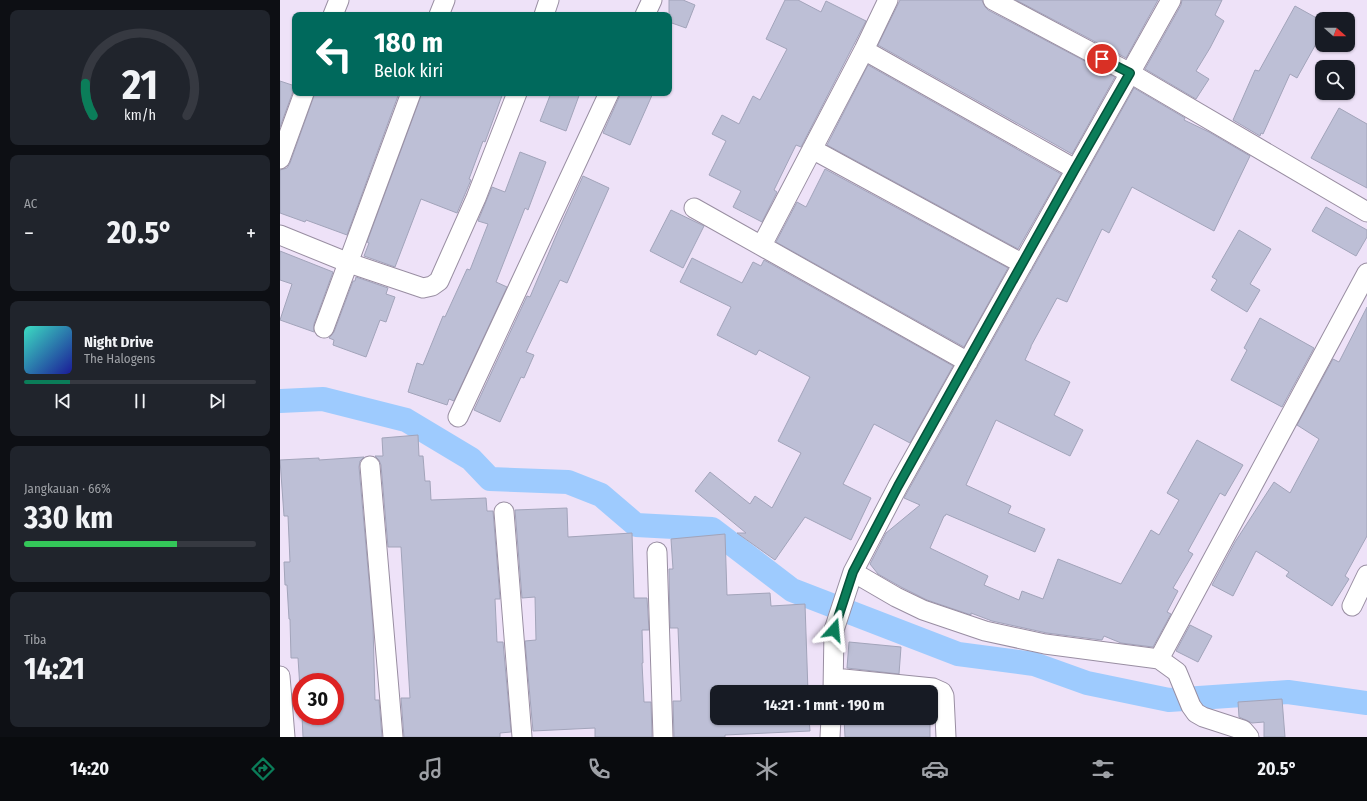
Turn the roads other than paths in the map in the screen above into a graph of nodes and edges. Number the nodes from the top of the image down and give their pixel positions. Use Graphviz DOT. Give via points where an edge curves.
graph roads {
  1 [pos="339,0"];
  2 [pos="445,0"];
  3 [pos="549,0"];
  4 [pos="652,0"];
  5 [pos="888,0"];
  6 [pos="993,0"];
  7 [pos="1170,0"];
  8 [pos="334,12"];
  9 [pos="440,12"];
  10 [pos="545,12"];
  11 [pos="646,12"];
  12 [pos="864,50"];
  13 [pos="1130,73"];
  14 [pos="303,96"];
  15 [pos="410,96"];
  16 [pos="516,96"];
  17 [pos="608,96"];
  18 [pos="812,148"];
  19 [pos="280,158"];
  20 [pos="1075,169"];
  21 [pos="694,208"];
  22 [pos="1367,212"];
  23 [pos="280,235"];
  24 [pos="762,245"];
  25 [pos="349,263"];
  26 [pos="1023,264"];
  27 [pos="1367,273"];
  28 [pos="324,328"];
  29 [pos="968,362"];
  30 [pos="458,417"];
  31 [pos="370,466"];
  32 [pos="504,512"];
  33 [pos="657,552"];
  34 [pos="1367,575"];
  35 [pos="850,580"];
  36 [pos="1352,606"];
  37 [pos="1159,659"];
  38 [pos="280,676"];
  39 [pos="833,685"];
  40 [pos="938,690"];
  41 [pos="831,725"];
  42 [pos="285,737"];
  43 [pos="393,737"];
  44 [pos="522,737"];
  45 [pos="663,737"];
  46 [pos="830,737"];
  47 [pos="946,737"];
  48 [pos="1249,737"];
  1 -- 8 [label="street"];
  2 -- 9 [label="street"];
  3 -- 10 [label="street"];
  4 -- 11 [label="street"];
  5 -- 12 [label="street"];
  6 -- 13 [label="street"];
  7 -- 13 [label="street"];
  12 -- 18 [label="street"];
  12 -- 20 [label="street"];
  13 -- 20 [label="street"];
  13 -- 22 [label="street"];
  14 -- 19 [label="street"];
  15 -- 25 [label="street"];
  16 -- 25 [label="street" via="476,198 439,281 423,288"];
  17 -- 30 [label="street"];
  18 -- 24 [label="street"];
  18 -- 26 [label="street"];
  20 -- 26 [label="street"];
  21 -- 24 [label="street"];
  23 -- 25 [label="street"];
  24 -- 29 [label="street"];
  25 -- 28 [label="street"];
  26 -- 29 [label="street"];
  27 -- 37 [label="street"];
  29 -- 35 [label="street" via="898,486"];
  31 -- 43 [label="street"];
  32 -- 44 [label="street"];
  33 -- 45 [label="street"];
  34 -- 36 [label="street"];
  35 -- 37 [label="street" via="922,610 985,630 1045,644"];
  35 -- 39 [label="street" via="834,630"];
  37 -- 48 [label="street" via="1177,672 1196,713 1243,730"];
  38 -- 42 [label="street"];
  40 -- 47 [label="street" via="944,696"];
  41 -- 46 [label="street"];
}
